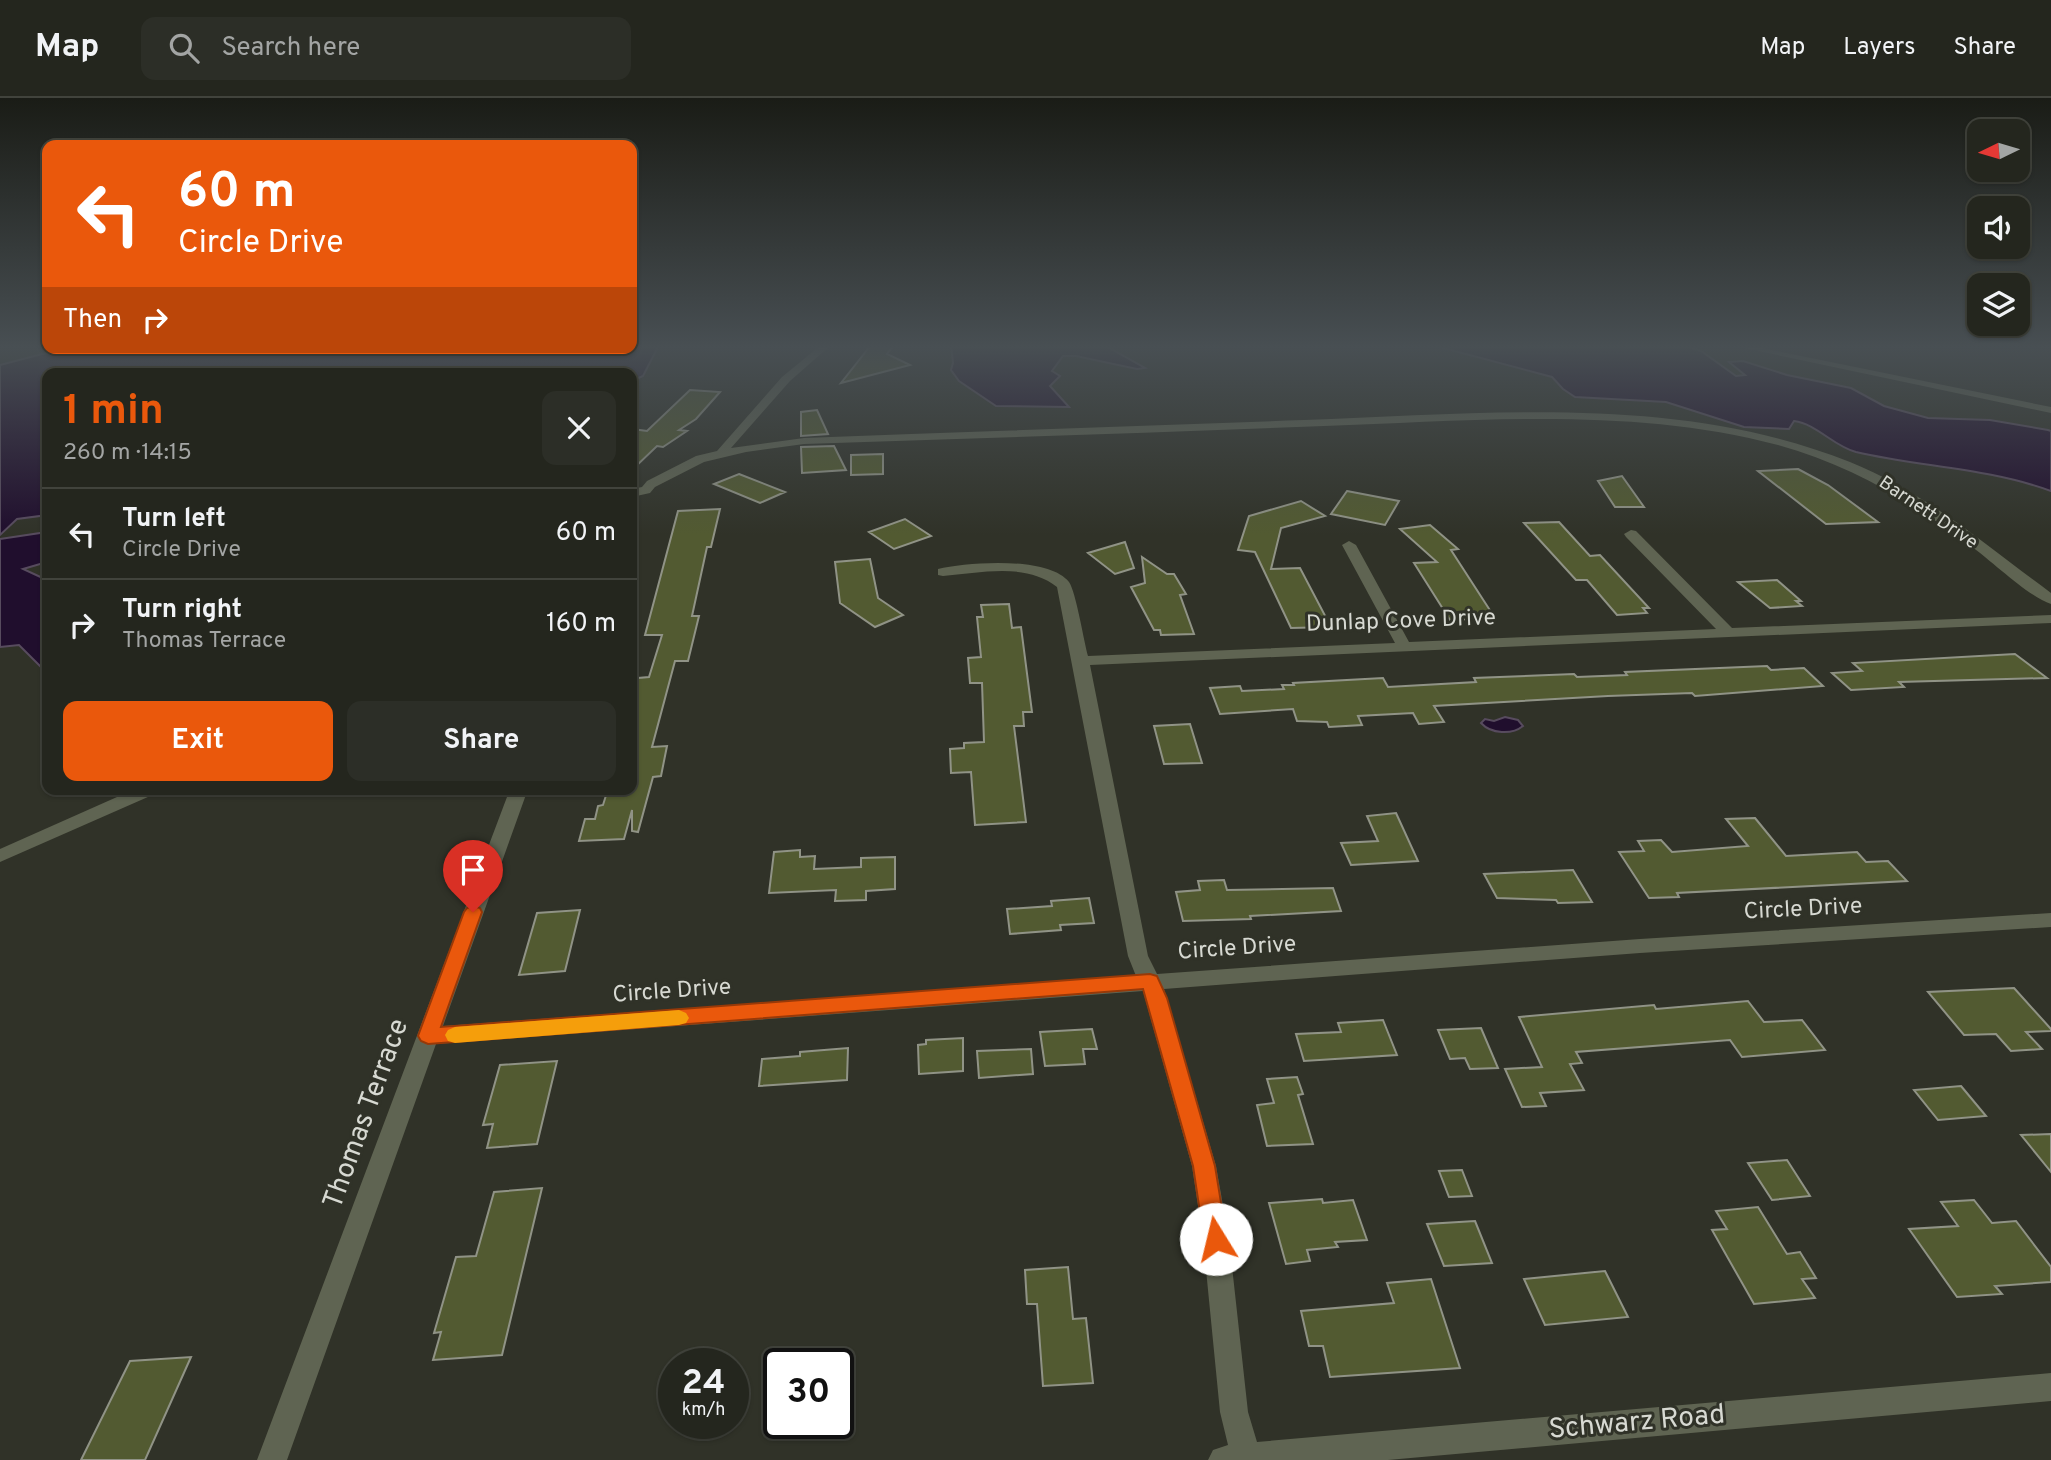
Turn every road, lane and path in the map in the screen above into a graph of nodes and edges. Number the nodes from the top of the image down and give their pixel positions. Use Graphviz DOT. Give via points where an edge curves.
graph roads {
  1 [pos="759,409"];
  2 [pos="722,453"];
  3 [pos="646,490"];
  4 [pos="637,492"];
  5 [pos="637,500"];
  6 [pos="1631,534"];
  7 [pos="1349,545"];
  8 [pos="943,572"];
  9 [pos="2051,600"];
  10 [pos="2051,619"];
  11 [pos="1727,632"];
  12 [pos="1404,646"];
  13 [pos="1081,661"];
  14 [pos="137,795"];
  15 [pos="517,795"];
  16 [pos="0,856"];
  17 [pos="2051,920"];
  18 [pos="1150,981"];
  19 [pos="428,1036"];
  20 [pos="2051,1387"];
  21 [pos="1234,1459"];
  22 [pos="272,1460"];
  1 -- 2 [label="street"];
  2 -- 3 [label="street, Barnett Drive" via="700,459"];
  2 -- 9 [label="street, Barnett Drive" via="804,440 1538,417 1692,423 1819,454 1870,474"];
  3 -- 4 [label="street, Barnett Drive"];
  3 -- 5 [label="street"];
  6 -- 11 [label="street"];
  7 -- 12 [label="street"];
  8 -- 13 [label="street" via="1019,568 1057,578 1064,585"];
  10 -- 11 [label="street, Dunlap Cove Drive"];
  11 -- 12 [label="street, Dunlap Cove Drive"];
  12 -- 13 [label="street, Dunlap Cove Drive"];
  13 -- 18 [label="street" via="1138,956"];
  14 -- 16 [label="street"];
  15 -- 19 [label="street, Thomas Terrace"];
  17 -- 18 [label="street, Circle Drive"];
  18 -- 19 [label="street, Circle Drive"];
  18 -- 21 [label="street" via="1204,1166 1234,1412"];
  19 -- 22 [label="street, Thomas Terrace"];
  20 -- 21 [label="street, Schwarz Road"];
}
